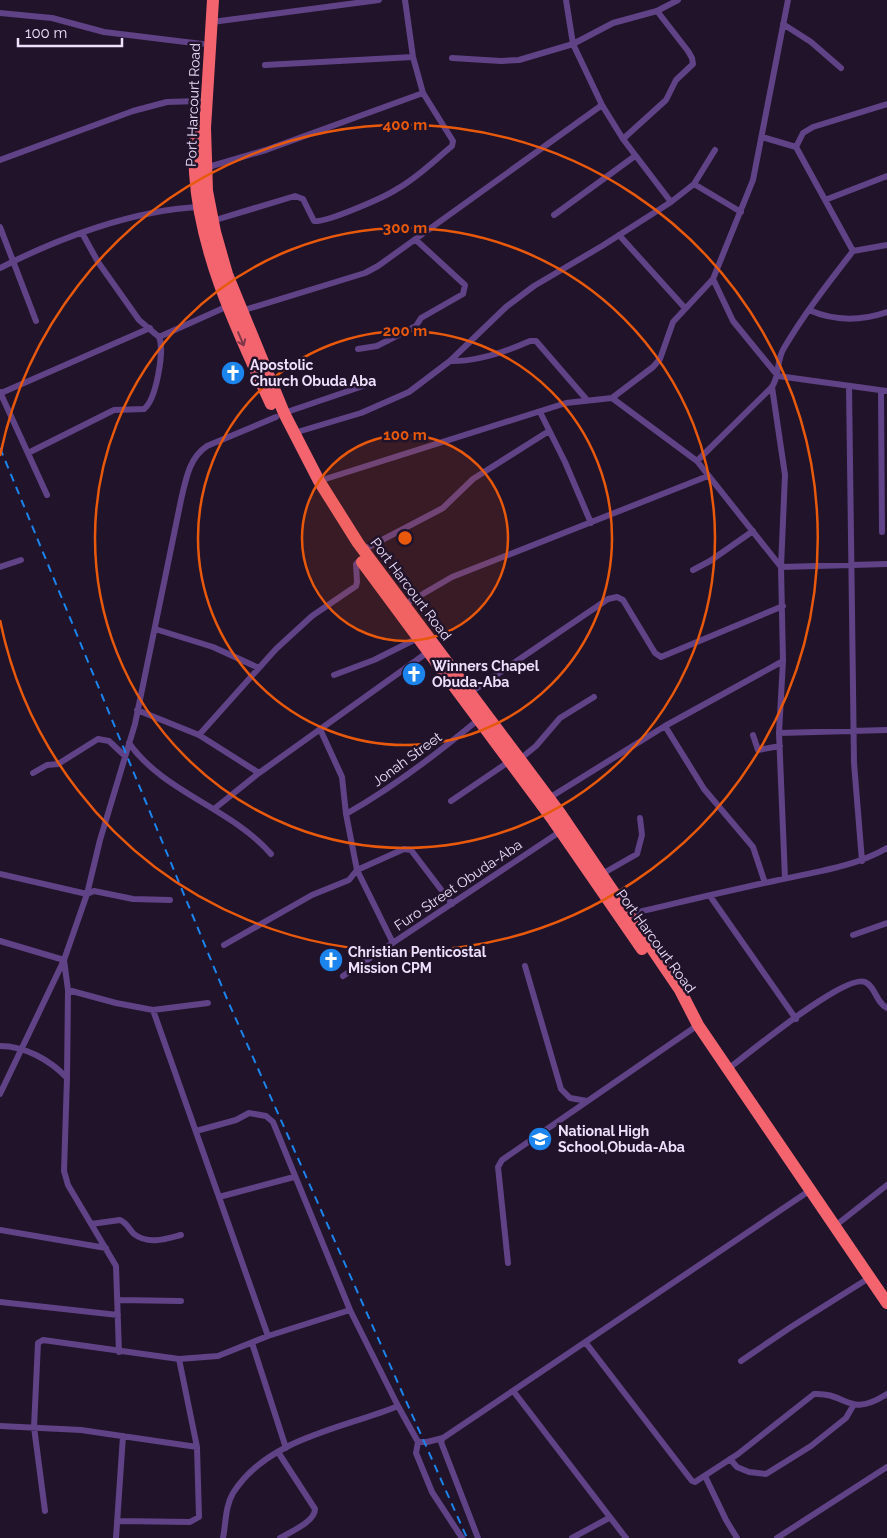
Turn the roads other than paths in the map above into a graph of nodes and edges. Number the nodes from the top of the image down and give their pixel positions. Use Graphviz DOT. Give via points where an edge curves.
graph roads {
  1 [pos="205,0"];
  2 [pos="213,0"];
  3 [pos="379,0"];
  4 [pos="405,0"];
  5 [pos="566,0"];
  6 [pos="678,0"];
  7 [pos="788,0"];
  8 [pos="657,11"];
  9 [pos="0,12"];
  10 [pos="212,22"];
  11 [pos="783,24"];
  12 [pos="202,44"];
  13 [pos="573,44"];
  14 [pos="413,57"];
  15 [pos="452,58"];
  16 [pos="265,65"];
  17 [pos="840,68"];
  18 [pos="423,93"];
  19 [pos="198,101"];
  20 [pos="887,104"];
  21 [pos="602,105"];
  22 [pos="762,137"];
  23 [pos="623,139"];
  24 [pos="796,147"];
  25 [pos="715,150"];
  26 [pos="635,156"];
  27 [pos="0,160"];
  28 [pos="205,168"];
  29 [pos="887,176"];
  30 [pos="694,184"];
  31 [pos="825,200"];
  32 [pos="671,202"];
  33 [pos="200,207"];
  34 [pos="741,212"];
  35 [pos="554,215"];
  36 [pos="212,221"];
  37 [pos="0,227"];
  38 [pos="82,233"];
  39 [pos="620,235"];
  40 [pos="416,240"];
  41 [pos="887,245"];
  42 [pos="853,251"];
  43 [pos="13,261"];
  44 [pos="0,268"];
  45 [pos="713,279"];
  46 [pos="228,306"];
  47 [pos="684,307"];
  48 [pos="809,310"];
  49 [pos="241,311"];
  50 [pos="887,312"];
  51 [pos="36,321"];
  52 [pos="150,328"];
  53 [pos="159,337"];
  54 [pos="358,350"];
  55 [pos="450,361"];
  56 [pos="778,376"];
  57 [pos="366,385"];
  58 [pos="849,386"];
  59 [pos="772,387"];
  60 [pos="884,391"];
  61 [pos="0,392"];
  62 [pos="612,398"];
  63 [pos="587,400"];
  64 [pos="540,412"];
  65 [pos="280,415"];
  66 [pos="549,431"];
  67 [pos="294,433"];
  68 [pos="28,453"];
  69 [pos="301,456"];
  70 [pos="697,462"];
  71 [pos="708,476"];
  72 [pos="319,481"];
  73 [pos="885,483"];
  74 [pos="47,495"];
  75 [pos="590,523"];
  76 [pos="753,530"];
  77 [pos="882,532"];
  78 [pos="362,555"];
  79 [pos="21,560"];
  80 [pos="887,564"];
  81 [pos="852,566"];
  82 [pos="0,567"];
  83 [pos="781,567"];
  84 [pos="693,570"];
  85 [pos="404,605"];
  86 [pos="783,606"];
  87 [pos="155,630"];
  88 [pos="418,638"];
  89 [pos="428,652"];
  90 [pos="783,661"];
  91 [pos="259,668"];
  92 [pos="334,675"];
  93 [pos="471,692"];
  94 [pos="594,698"];
  95 [pos="137,710"];
  96 [pos="479,719"];
  97 [pos="665,726"];
  98 [pos="320,729"];
  99 [pos="887,730"];
  100 [pos="855,731"];
  101 [pos="780,733"];
  102 [pos="199,734"];
  103 [pos="753,735"];
  104 [pos="129,743"];
  105 [pos="780,746"];
  106 [pos="125,756"];
  107 [pos="515,760"];
  108 [pos="33,773"];
  109 [pos="259,773"];
  110 [pos="549,798"];
  111 [pos="451,801"];
  112 [pos="214,808"];
  113 [pos="346,814"];
  114 [pos="640,818"];
  115 [pos="561,831"];
  116 [pos="887,848"];
  117 [pos="271,854"];
  118 [pos="862,861"];
  119 [pos="357,870"];
  120 [pos="0,874"];
  121 [pos="602,874"];
  122 [pos="785,878"];
  123 [pos="766,883"];
  124 [pos="87,894"];
  125 [pos="710,896"];
  126 [pos="170,900"];
  127 [pos="452,904"];
  128 [pos="629,914"];
  129 [pos="887,923"];
  130 [pos="853,935"];
  131 [pos="0,940"];
  132 [pos="393,943"];
  133 [pos="224,945"];
  134 [pos="64,960"];
  135 [pos="525,966"];
  136 [pos="343,976"];
  137 [pos="68,990"];
  138 [pos="208,1003"];
  139 [pos="887,1008"];
  140 [pos="153,1010"];
  141 [pos="690,1012"];
  142 [pos="796,1019"];
  143 [pos="698,1025"];
  144 [pos="0,1046"];
  145 [pos="23,1048"];
  146 [pos="728,1069"];
  147 [pos="67,1078"];
  148 [pos="0,1094"];
  149 [pos="587,1101"];
  150 [pos="196,1131"];
  151 [pos="294,1177"];
  152 [pos="887,1185"];
  153 [pos="809,1191"];
  154 [pos="219,1197"];
  155 [pos="91,1224"];
  156 [pos="835,1226"];
  157 [pos="0,1230"];
  158 [pos="181,1235"];
  159 [pos="106,1248"];
  160 [pos="508,1263"];
  161 [pos="869,1278"];
  162 [pos="885,1296"];
  163 [pos="118,1300"];
  164 [pos="181,1301"];
  165 [pos="0,1302"];
  166 [pos="350,1310"];
  167 [pos="118,1316"];
  168 [pos="268,1336"];
  169 [pos="252,1343"];
  170 [pos="586,1343"];
  171 [pos="119,1352"];
  172 [pos="179,1359"];
  173 [pos="741,1361"];
  174 [pos="514,1392"];
  175 [pos="887,1394"];
  176 [pos="398,1406"];
  177 [pos="852,1406"];
  178 [pos="0,1426"];
  179 [pos="34,1427"];
  180 [pos="123,1436"];
  181 [pos="443,1438"];
  182 [pos="418,1442"];
  183 [pos="197,1447"];
  184 [pos="286,1448"];
  185 [pos="278,1452"];
  186 [pos="730,1459"];
  187 [pos="887,1467"];
  188 [pos="705,1476"];
  189 [pos="45,1511"];
  190 [pos="609,1518"];
  191 [pos="117,1520"];
  192 [pos="116,1538"];
  193 [pos="223,1538"];
  194 [pos="280,1538"];
  195 [pos="462,1538"];
  196 [pos="478,1538"];
  197 [pos="572,1538"];
  198 [pos="626,1538"];
  199 [pos="737,1538"];
  200 [pos="777,1538"];
  1 -- 12 [label="highway, Port Harcourt Road"];
  2 -- 10 [label="highway, Port Harcourt Road"];
  3 -- 10 [label="street"];
  4 -- 14 [label="street"];
  5 -- 13 [label="street"];
  6 -- 8 [label="street"];
  7 -- 11 [label="street"];
  8 -- 13 [label="street" via="613,23"];
  8 -- 23 [label="street" via="688,51 693,64 676,80 666,100"];
  9 -- 12 [label="street" via="52,18 104,32"];
  10 -- 28 [label="highway, Port Harcourt Road"];
  11 -- 17 [label="street" via="811,42"];
  11 -- 22 [label="street"];
  12 -- 19 [label="highway, Port Harcourt Road"];
  13 -- 15 [label="street" via="519,60"];
  13 -- 21 [label="street"];
  14 -- 16 [label="street"];
  14 -- 18 [label="street"];
  18 -- 28 [label="street" via="266,150"];
  18 -- 36 [label="street" via="453,144 397,189 318,222 303,199 295,196"];
  19 -- 27 [label="street" via="167,102 133,111"];
  19 -- 33 [label="highway, Port Harcourt Road" via="195,164"];
  20 -- 24 [label="street" via="807,130"];
  21 -- 23 [label="street"];
  21 -- 40 [label="street"];
  22 -- 24 [label="street"];
  22 -- 34 [label="street" via="753,180"];
  23 -- 26 [label="street"];
  24 -- 31 [label="street"];
  25 -- 30 [label="street"];
  26 -- 32 [label="street"];
  26 -- 35 [label="street"];
  28 -- 36 [label="highway, Port Harcourt Road"];
  29 -- 31 [label="street"];
  30 -- 32 [label="street"];
  30 -- 34 [label="street"];
  31 -- 42 [label="street"];
  32 -- 39 [label="street"];
  33 -- 38 [label="street" via="121,219"];
  33 -- 46 [label="highway, Port Harcourt Road"];
  34 -- 45 [label="street"];
  36 -- 49 [label="highway, Port Harcourt Road"];
  37 -- 43 [label="street"];
  38 -- 43 [label="street"];
  38 -- 52 [label="street" via="98,262 139,320"];
  39 -- 47 [label="street"];
  39 -- 55 [label="street" via="534,286 506,307"];
  40 -- 49 [label="street" via="365,273"];
  40 -- 54 [label="street" via="465,285 463,294 421,318 416,326 377,346"];
  41 -- 42 [label="street"];
  42 -- 48 [label="street"];
  43 -- 44 [label="street"];
  43 -- 51 [label="street"];
  45 -- 47 [label="street"];
  45 -- 56 [label="street" via="733,321"];
  46 -- 53 [label="street"];
  46 -- 65 [label="highway, Port Harcourt Road, one-way"];
  47 -- 62 [label="street" via="670,328 657,363"];
  48 -- 50 [label="street" via="822,316 840,318 861,318"];
  48 -- 56 [label="street" via="783,350 778,362"];
  49 -- 65 [label="highway, Port Harcourt Road"];
  52 -- 53 [label="street"];
  52 -- 61 [label="street"];
  53 -- 68 [label="street" via="162,356 148,406 137,410 114,410"];
  55 -- 63 [label="street" via="464,362 536,341"];
  55 -- 67 [label="street" via="410,392 361,413"];
  56 -- 58 [label="street"];
  56 -- 59 [label="street"];
  57 -- 65 [label="street"];
  58 -- 60 [label="street"];
  58 -- 81 [label="street"];
  59 -- 70 [label="street"];
  59 -- 83 [label="street" via="785,475"];
  60 -- 73 [label="street"];
  61 -- 68 [label="street"];
  62 -- 63 [label="street"];
  62 -- 70 [label="street"];
  63 -- 64 [label="street"];
  64 -- 66 [label="street"];
  64 -- 72 [label="street"];
  65 -- 67 [label="highway, Port Harcourt Road"];
  65 -- 69 [label="highway, Port Harcourt Road"];
  65 -- 87 [label="street" via="207,446 190,467"];
  66 -- 75 [label="street"];
  66 -- 78 [label="street" via="473,479 443,508"];
  67 -- 69 [label="highway, Port Harcourt Road"];
  68 -- 74 [label="street"];
  69 -- 72 [label="highway, Port Harcourt Road"];
  69 -- 78 [label="highway, Port Harcourt Road" via="327,511"];
  70 -- 71 [label="street"];
  71 -- 75 [label="street"];
  71 -- 76 [label="street"];
  72 -- 78 [label="highway, Port Harcourt Road"];
  73 -- 77 [label="street"];
  75 -- 85 [label="street" via="452,577"];
  76 -- 83 [label="street"];
  76 -- 84 [label="street"];
  78 -- 85 [label="highway, Port Harcourt Road"];
  78 -- 88 [label="highway, Port Harcourt Road"];
  78 -- 91 [label="street" via="355,569 356,586 312,616"];
  79 -- 82 [label="street"];
  80 -- 81 [label="street"];
  81 -- 83 [label="street"];
  81 -- 100 [label="street"];
  83 -- 86 [label="street"];
  85 -- 93 [label="highway, Port Harcourt Road"];
  86 -- 90 [label="street"];
  86 -- 93 [label="street" via="661,657 655,653 623,600 617,597 608,599"];
  87 -- 91 [label="street" via="205,644"];
  87 -- 95 [label="street"];
  88 -- 89 [label="highway, Port Harcourt Road"];
  88 -- 92 [label="street"];
  89 -- 96 [label="highway, Port Harcourt Road"];
  89 -- 98 [label="street"];
  90 -- 97 [label="street"];
  90 -- 101 [label="street"];
  91 -- 102 [label="street"];
  93 -- 107 [label="highway, Port Harcourt Road"];
  94 -- 107 [label="street" via="560,718 536,746"];
  95 -- 102 [label="street"];
  95 -- 104 [label="street"];
  96 -- 107 [label="highway, Port Harcourt Road"];
  96 -- 113 [label="street, Jonah Street" via="433,757"];
  97 -- 110 [label="street"];
  97 -- 123 [label="street" via="704,789 753,847"];
  98 -- 109 [label="street"];
  98 -- 113 [label="street" via="340,772"];
  99 -- 100 [label="street"];
  100 -- 101 [label="street"];
  100 -- 118 [label="street" via="854,763"];
  101 -- 105 [label="street"];
  102 -- 109 [label="street"];
  103 -- 105 [label="street" via="758,750"];
  104 -- 106 [label="street"];
  104 -- 112 [label="street" via="136,754 160,774"];
  105 -- 122 [label="street"];
  106 -- 108 [label="street" via="116,746 98,739 58,764 46,765"];
  106 -- 124 [label="street"];
  107 -- 110 [label="highway, Port Harcourt Road"];
  107 -- 111 [label="street"];
  107 -- 115 [label="highway, Port Harcourt Road"];
  109 -- 112 [label="street"];
  110 -- 121 [label="highway, Port Harcourt Road"];
  112 -- 117 [label="street" via="253,834"];
  113 -- 119 [label="street"];
  114 -- 121 [label="street" via="642,835 636,854"];
  115 -- 127 [label="street, Furo Street Obuda-Aba"];
  115 -- 141 [label="highway, Port Harcourt Road" via="673,993"];
  116 -- 118 [label="street"];
  118 -- 122 [label="street" via="812,875"];
  119 -- 127 [label="street" via="408,848"];
  119 -- 132 [label="street"];
  119 -- 133 [label="street" via="349,880 312,895"];
  120 -- 124 [label="street"];
  121 -- 128 [label="highway, Port Harcourt Road"];
  122 -- 123 [label="street"];
  123 -- 125 [label="street"];
  124 -- 126 [label="street" via="94,891 134,899"];
  124 -- 134 [label="street"];
  125 -- 128 [label="street"];
  125 -- 142 [label="street"];
  127 -- 132 [label="street, Furo Street Obuda-Aba"];
  128 -- 141 [label="highway, Port Harcourt Road" via="680,990"];
  129 -- 130 [label="street"];
  131 -- 134 [label="street"];
  132 -- 136 [label="street, Furo Street Obuda-Aba"];
  134 -- 137 [label="street"];
  134 -- 145 [label="street"];
  135 -- 149 [label="street" via="561,1089 570,1098"];
  137 -- 140 [label="street"];
  137 -- 147 [label="street"];
  138 -- 140 [label="street"];
  139 -- 142 [label="street" via="870,986 859,981 833,991"];
  140 -- 150 [label="street"];
  141 -- 143 [label="highway"];
  142 -- 146 [label="street"];
  143 -- 146 [label="highway"];
  143 -- 149 [label="street"];
  144 -- 145 [label="street"];
  145 -- 147 [label="street"];
  145 -- 148 [label="street"];
  146 -- 153 [label="highway"];
  147 -- 155 [label="street" via="64,1171 68,1185"];
  149 -- 160 [label="street" via="502,1160 498,1167"];
  150 -- 151 [label="street" via="236,1120 249,1112 266,1116 277,1131"];
  150 -- 154 [label="street"];
  151 -- 154 [label="street"];
  151 -- 166 [label="street"];
  152 -- 156 [label="street"];
  153 -- 156 [label="highway"];
  153 -- 170 [label="street"];
  154 -- 168 [label="street"];
  155 -- 158 [label="street" via="120,1220 144,1239 161,1241"];
  155 -- 159 [label="street"];
  156 -- 161 [label="highway"];
  157 -- 159 [label="street"];
  159 -- 163 [label="street" via="116,1266"];
  161 -- 162 [label="highway"];
  161 -- 173 [label="street"];
  163 -- 164 [label="street"];
  163 -- 167 [label="street"];
  165 -- 167 [label="street"];
  166 -- 168 [label="street"];
  166 -- 176 [label="street"];
  167 -- 171 [label="street"];
  168 -- 169 [label="street"];
  169 -- 172 [label="street" via="218,1356"];
  169 -- 184 [label="street"];
  170 -- 174 [label="street"];
  170 -- 188 [label="street" via="688,1478 695,1482"];
  171 -- 172 [label="street"];
  171 -- 179 [label="street" via="43,1340 38,1343"];
  172 -- 183 [label="street"];
  174 -- 181 [label="street"];
  174 -- 190 [label="street"];
  175 -- 177 [label="street" via="871,1403"];
  176 -- 182 [label="street"];
  176 -- 184 [label="street"];
  177 -- 186 [label="street" via="832,1397 814,1394"];
  177 -- 186 [label="street" via="846,1418 811,1446 766,1474 749,1472"];
  178 -- 179 [label="street"];
  179 -- 180 [label="street"];
  179 -- 189 [label="street"];
  180 -- 183 [label="street"];
  180 -- 191 [label="street"];
  181 -- 182 [label="street"];
  181 -- 196 [label="street" via="441,1442 446,1459"];
  182 -- 195 [label="street" via="416,1453 432,1492"];
  183 -- 191 [label="street" via="197,1520"];
  184 -- 185 [label="street"];
  185 -- 193 [label="street" via="246,1478 233,1494"];
  185 -- 194 [label="street" via="315,1509 314,1516"];
  186 -- 188 [label="street"];
  187 -- 200 [label="street"];
  188 -- 199 [label="street"];
  190 -- 197 [label="street"];
  190 -- 198 [label="street"];
  191 -- 192 [label="street"];
}
